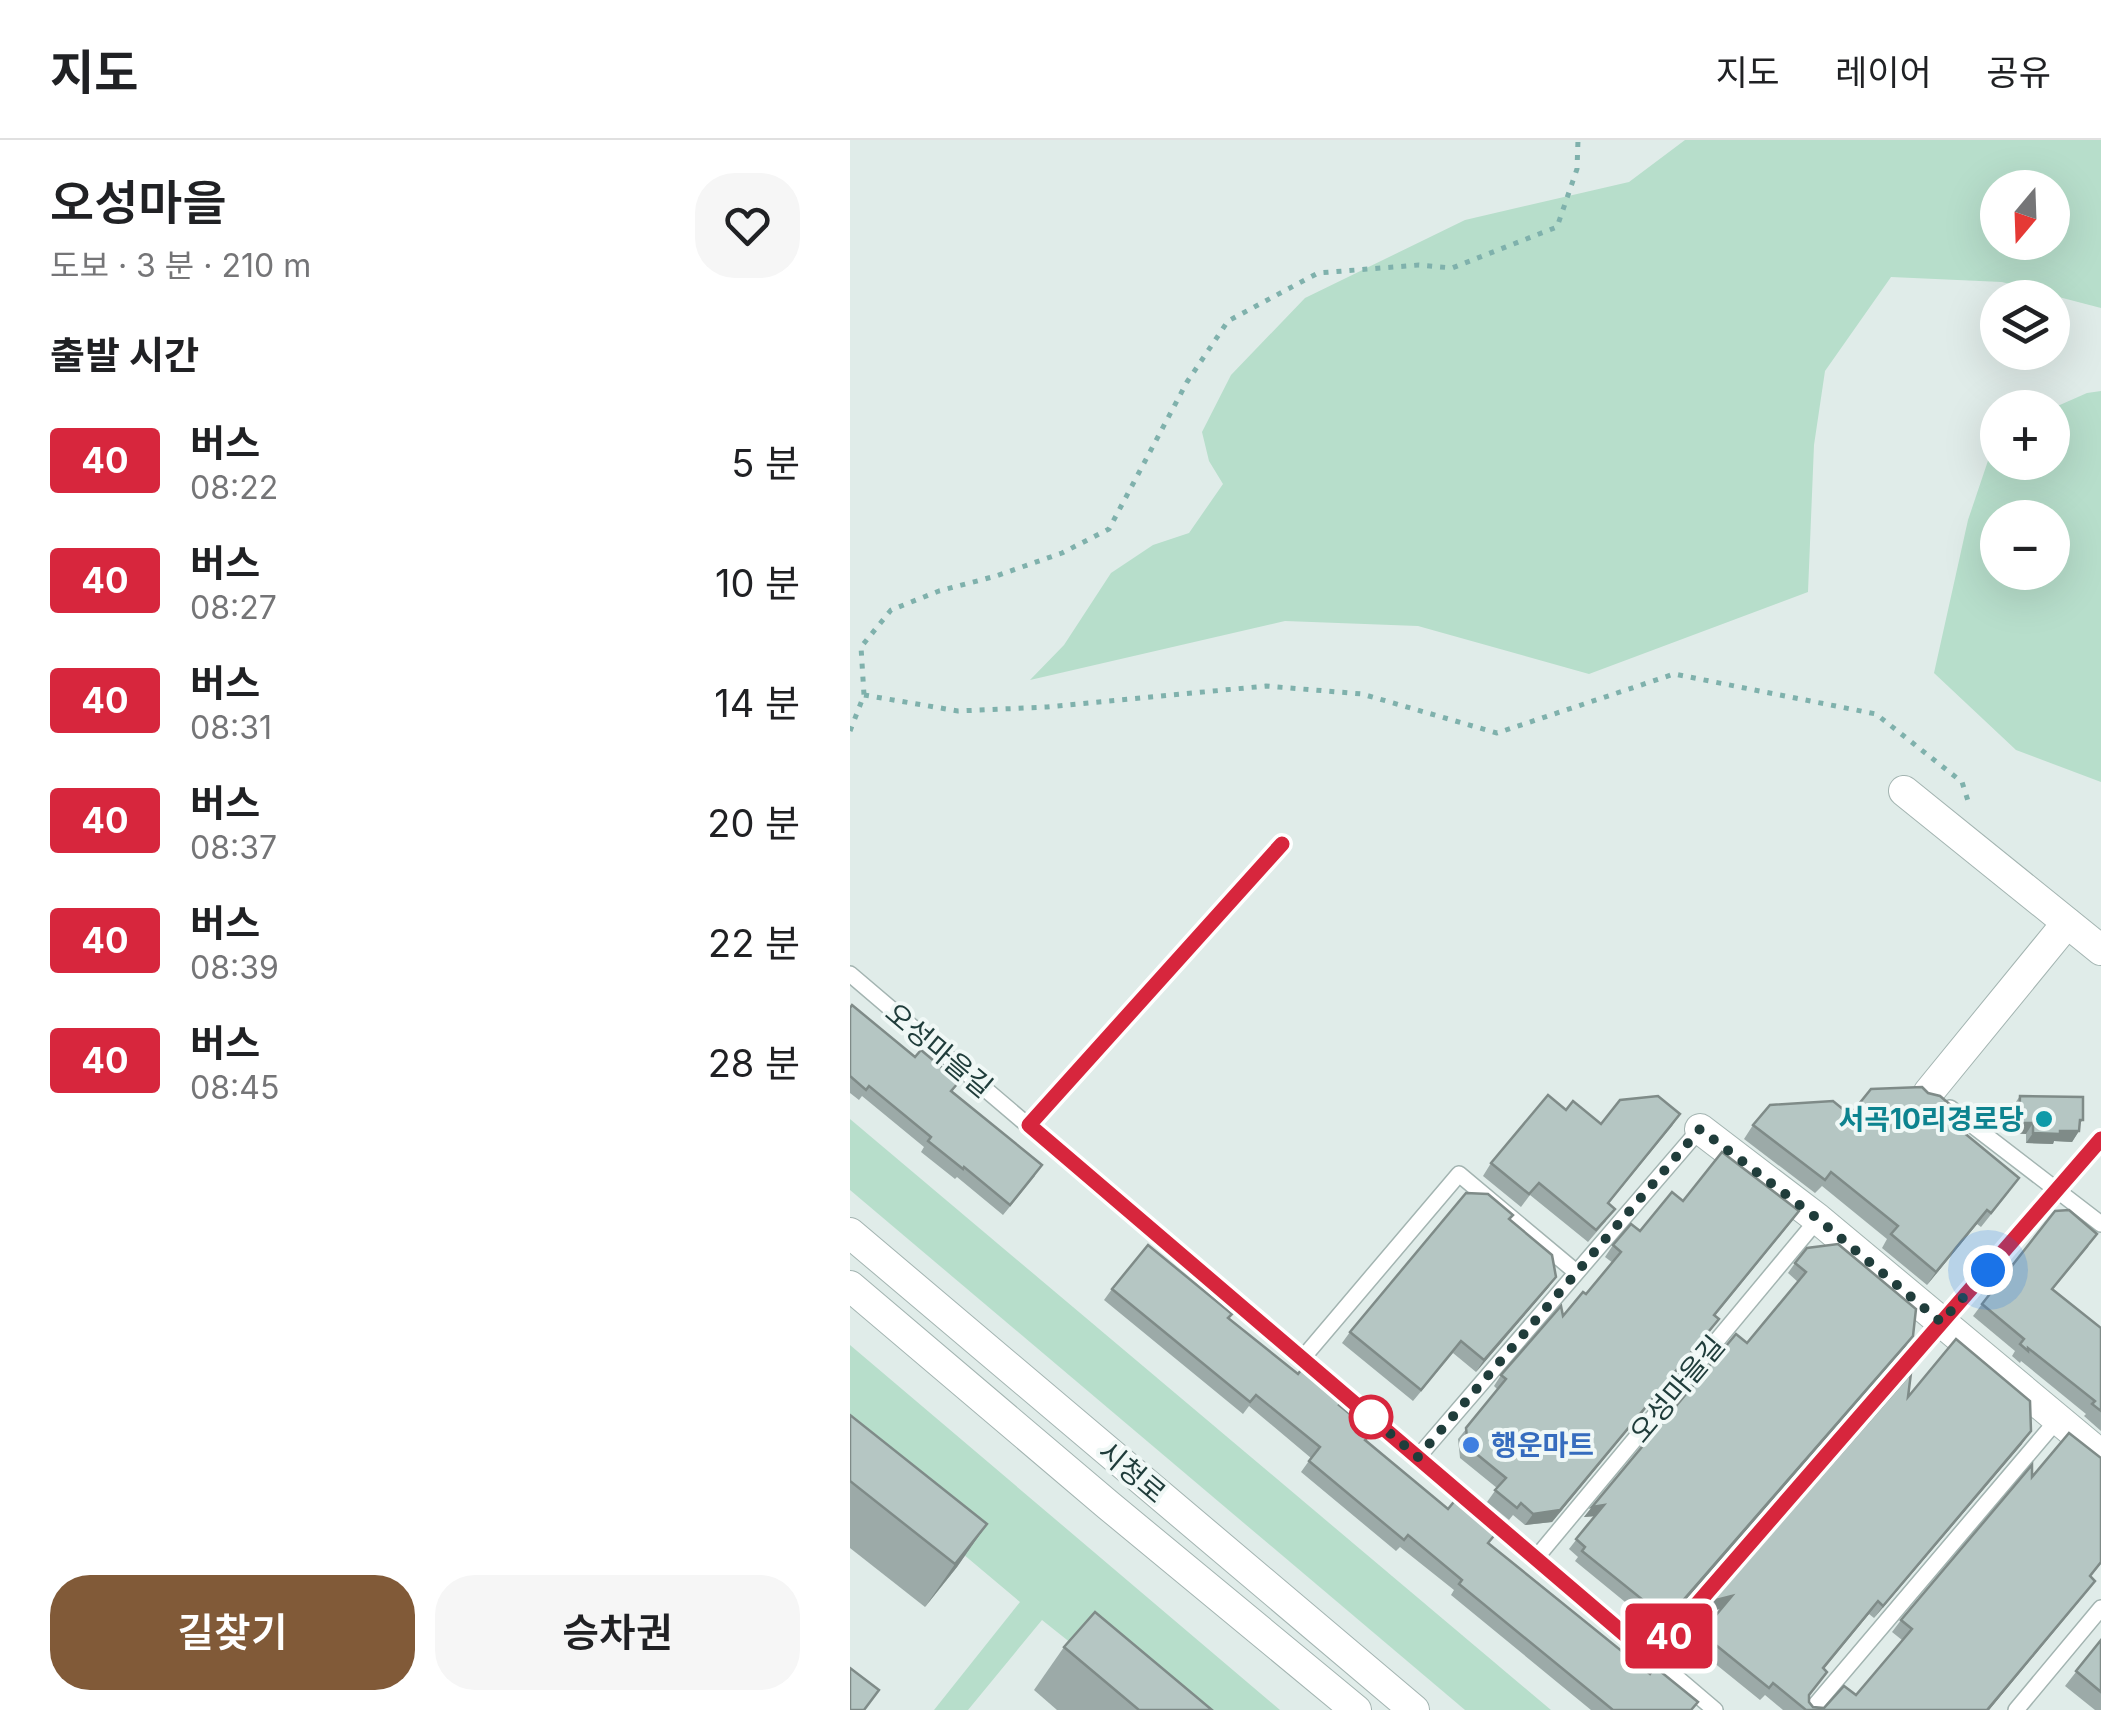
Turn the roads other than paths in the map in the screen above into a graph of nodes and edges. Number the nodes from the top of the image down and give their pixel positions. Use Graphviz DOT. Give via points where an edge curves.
graph roads {
  1 [pos="1904,791"];
  2 [pos="1282,844"];
  3 [pos="2067,923"];
  4 [pos="2101,950"];
  5 [pos="850,974"];
  6 [pos="1929,1092"];
  7 [pos="1029,1125"];
  8 [pos="1700,1129"];
  9 [pos="2101,1139"];
  10 [pos="2058,1190"];
  11 [pos="1818,1219"];
  12 [pos="2101,1224"];
  13 [pos="850,1233"];
  14 [pos="1576,1272"];
  15 [pos="850,1286"];
  16 [pos="1941,1322"];
  17 [pos="1302,1359"];
  18 [pos="2058,1419"];
  19 [pos="2101,1455"];
  20 [pos="1418,1457"];
  21 [pos="1536,1558"];
  22 [pos="2101,1608"];
  23 [pos="1651,1657"];
  24 [pos="1356,1710"];
  25 [pos="1414,1710"];
  26 [pos="1715,1710"];
  27 [pos="1811,1710"];
  28 [pos="2016,1710"];
  1 -- 3 [label="street"];
  2 -- 7 [label="lane"];
  3 -- 4 [label="street"];
  3 -- 6 [label="street"];
  5 -- 7 [label="lane, 오성마을길"];
  6 -- 10 [label="lane"];
  7 -- 17 [label="lane, 오성마을길"];
  8 -- 11 [label="street"];
  8 -- 14 [label="lane"];
  9 -- 10 [label="lane"];
  10 -- 12 [label="lane"];
  10 -- 16 [label="lane"];
  11 -- 16 [label="street"];
  11 -- 21 [label="lane, 오성마을길"];
  13 -- 25 [label="street, 시청로"];
  14 -- 17 [label="lane" via="1459,1174"];
  14 -- 20 [label="lane"];
  15 -- 24 [label="street, 시청로"];
  16 -- 18 [label="street"];
  16 -- 23 [label="lane"];
  17 -- 20 [label="lane, 오성마을길"];
  18 -- 19 [label="street"];
  18 -- 27 [label="lane"];
  20 -- 21 [label="lane, 오성마을길"];
  21 -- 23 [label="lane, 오성마을길"];
  22 -- 28 [label="lane"];
  23 -- 26 [label="lane, 오성마을길"];
}
